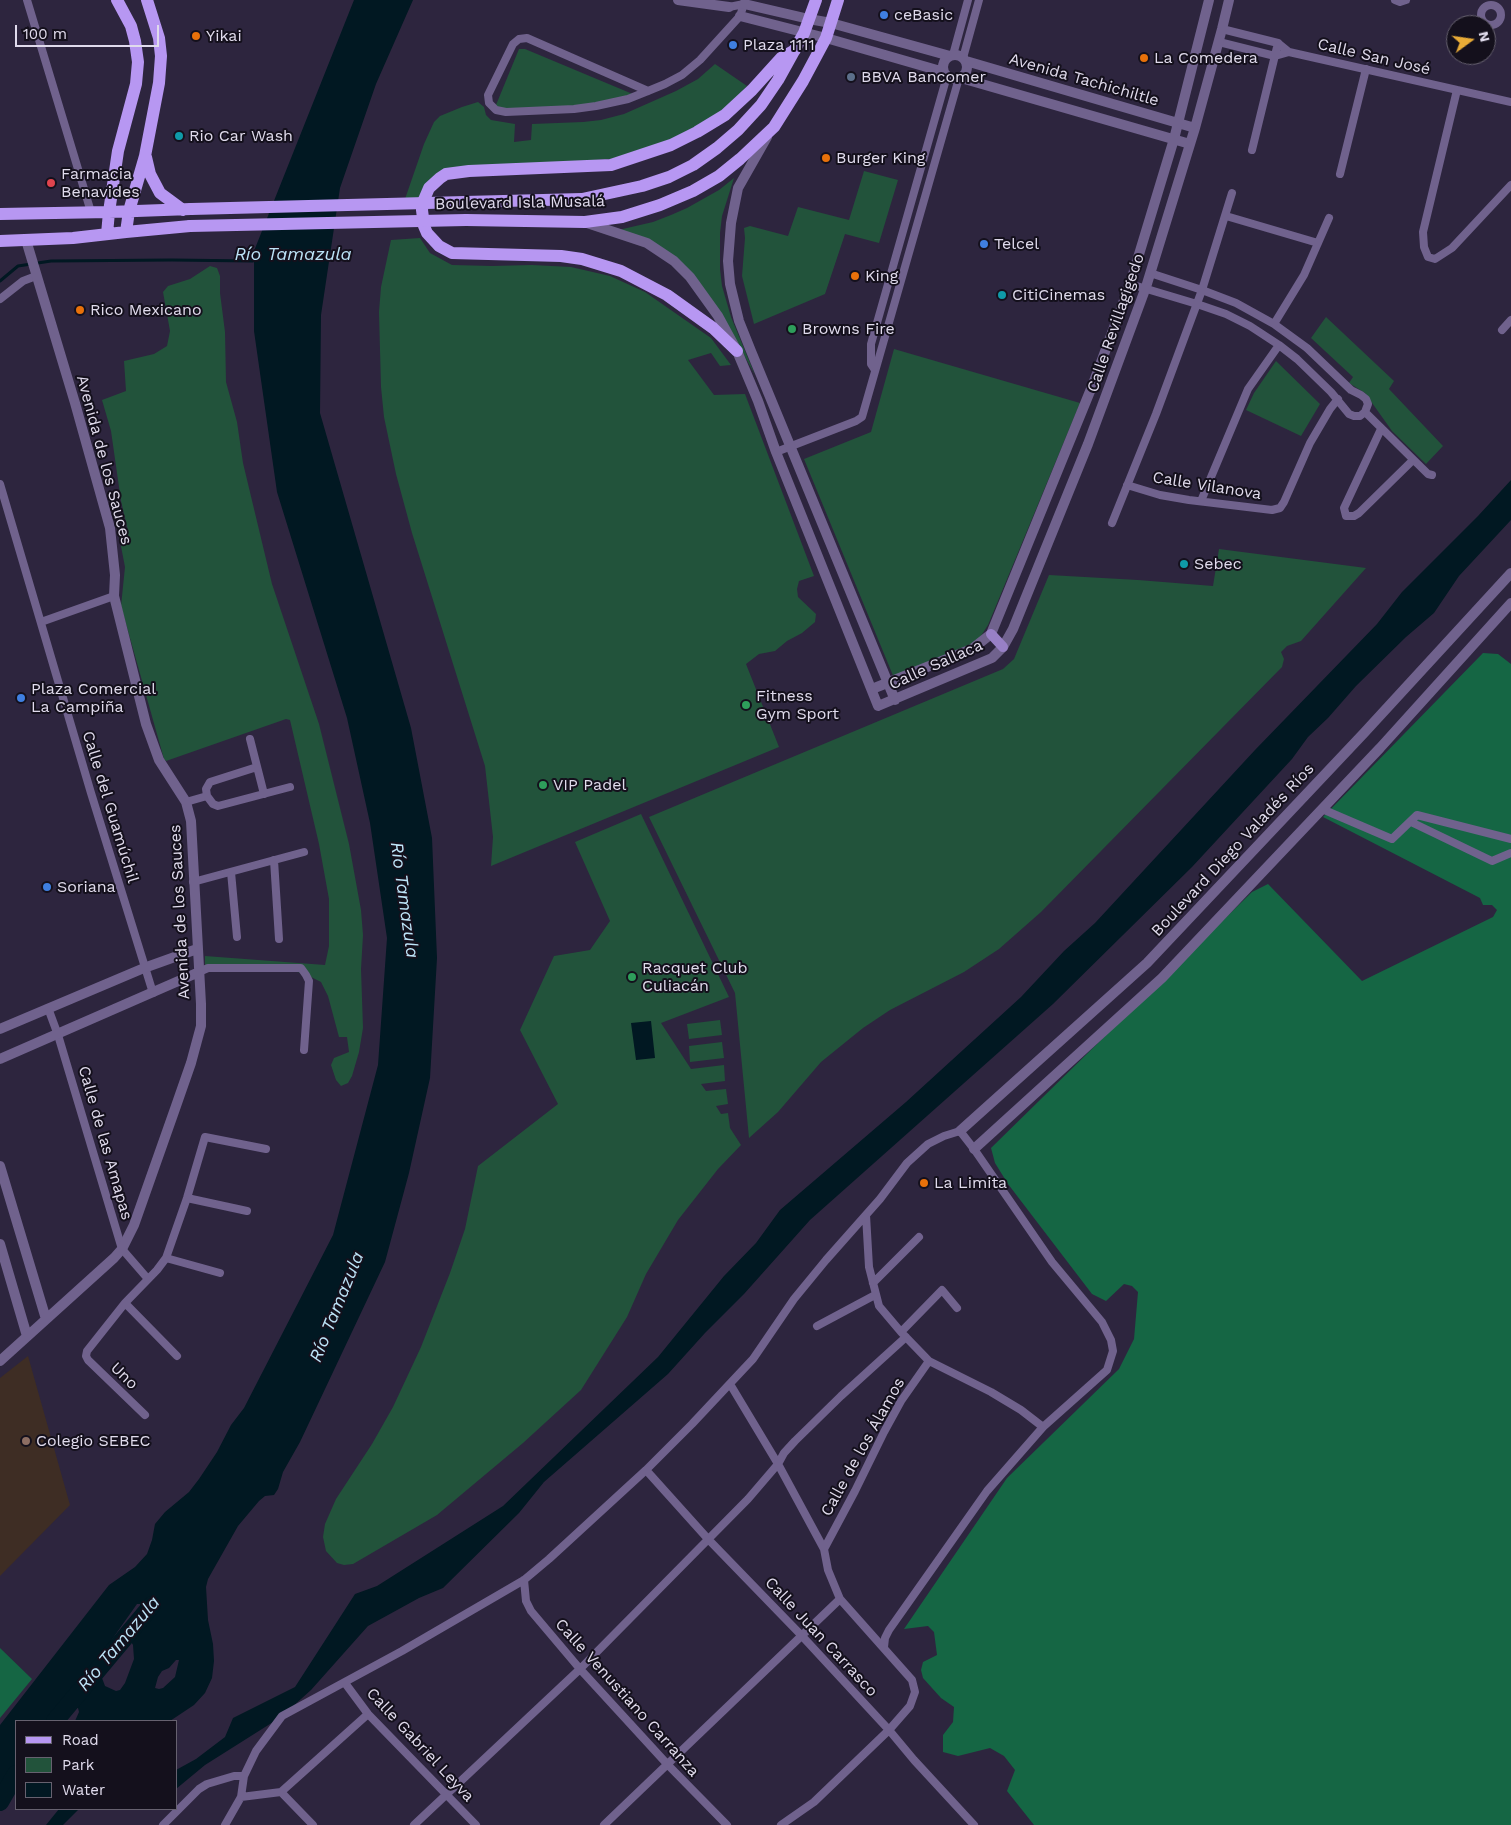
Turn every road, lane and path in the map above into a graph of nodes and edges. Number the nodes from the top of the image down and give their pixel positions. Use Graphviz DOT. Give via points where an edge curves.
graph roads {
  1 [pos="27,0"];
  2 [pos="117,0"];
  3 [pos="147,0"];
  4 [pos="678,0"];
  5 [pos="816,0"];
  6 [pos="838,0"];
  7 [pos="968,0"];
  8 [pos="979,0"];
  9 [pos="1209,0"];
  10 [pos="1229,0"];
  11 [pos="1395,0"];
  12 [pos="1406,0"];
  13 [pos="744,4"];
  14 [pos="729,7"];
  15 [pos="740,16"];
  16 [pos="809,19"];
  17 [pos="831,22"];
  18 [pos="1222,30"];
  19 [pos="804,34"];
  20 [pos="826,38"];
  21 [pos="1218,42"];
  22 [pos="1278,43"];
  23 [pos="795,50"];
  24 [pos="1290,52"];
  25 [pos="951,56"];
  26 [pos="1275,56"];
  27 [pos="964,59"];
  28 [pos="1366,69"];
  29 [pos="946,74"];
  30 [pos="960,78"];
  31 [pos="1457,90"];
  32 [pos="648,91"];
  33 [pos="1511,102"];
  34 [pos="1178,123"];
  35 [pos="774,127"];
  36 [pos="1194,128"];
  37 [pos="1174,139"];
  38 [pos="1190,144"];
  39 [pos="1252,150"];
  40 [pos="145,156"];
  41 [pos="1340,174"];
  42 [pos="1511,185"];
  43 [pos="1232,194"];
  44 [pos="187,210"];
  45 [pos="130,211"];
  46 [pos="91,212"];
  47 [pos="109,212"];
  48 [pos="0,214"];
  49 [pos="1226,216"];
  50 [pos="1329,218"];
  51 [pos="585,222"];
  52 [pos="126,232"];
  53 [pos="107,234"];
  54 [pos="0,241"];
  55 [pos="1318,243"];
  56 [pos="27,246"];
  57 [pos="35,273"];
  58 [pos="1150,273"];
  59 [pos="1130,284"];
  60 [pos="1146,288"];
  61 [pos="1202,290"];
  62 [pos="0,299"];
  63 [pos="1197,304"];
  64 [pos="1511,320"];
  65 [pos="1274,324"];
  66 [pos="1502,330"];
  67 [pos="1279,344"];
  68 [pos="1307,348"];
  69 [pos="737,351"];
  70 [pos="1297,359"];
  71 [pos="875,370"];
  72 [pos="1338,399"];
  73 [pos="1365,412"];
  74 [pos="1381,429"];
  75 [pos="790,448"];
  76 [pos="776,452"];
  77 [pos="1413,460"];
  78 [pos="1432,475"];
  79 [pos="0,484"];
  80 [pos="1127,486"];
  81 [pos="1202,501"];
  82 [pos="1112,523"];
  83 [pos="1511,573"];
  84 [pos="114,596"];
  85 [pos="1511,602"];
  86 [pos="41,622"];
  87 [pos="991,634"];
  88 [pos="1004,647"];
  89 [pos="889,683"];
  90 [pos="872,689"];
  91 [pos="895,700"];
  92 [pos="250,739"];
  93 [pos="257,768"];
  94 [pos="290,787"];
  95 [pos="264,794"];
  96 [pos="207,796"];
  97 [pos="186,802"];
  98 [pos="1322,809"];
  99 [pos="1411,822"];
  100 [pos="1511,839"];
  101 [pos="304,852"];
  102 [pos="1511,853"];
  103 [pos="274,860"];
  104 [pos="231,872"];
  105 [pos="193,882"];
  106 [pos="238,937"];
  107 [pos="280,939"];
  108 [pos="197,949"];
  109 [pos="144,968"];
  110 [pos="198,972"];
  111 [pos="153,993"];
  112 [pos="48,1008"];
  113 [pos="0,1029"];
  114 [pos="58,1035"];
  115 [pos="304,1050"];
  116 [pos="0,1059"];
  117 [pos="960,1131"];
  118 [pos="266,1149"];
  119 [pos="974,1149"];
  120 [pos="0,1166"];
  121 [pos="187,1198"];
  122 [pos="247,1211"];
  123 [pos="866,1215"];
  124 [pos="918,1237"];
  125 [pos="0,1244"];
  126 [pos="122,1249"];
  127 [pos="166,1258"];
  128 [pos="220,1273"];
  129 [pos="148,1279"];
  130 [pos="872,1283"];
  131 [pos="875,1294"];
  132 [pos="125,1303"];
  133 [pos="957,1308"];
  134 [pos="46,1319"];
  135 [pos="816,1326"];
  136 [pos="904,1334"];
  137 [pos="27,1336"];
  138 [pos="177,1356"];
  139 [pos="0,1361"];
  140 [pos="929,1361"];
  141 [pos="730,1384"];
  142 [pos="145,1416"];
  143 [pos="1044,1427"];
  144 [pos="778,1464"];
  145 [pos="646,1470"];
  146 [pos="708,1539"];
  147 [pos="824,1548"];
  148 [pos="524,1580"];
  149 [pos="840,1599"];
  150 [pos="802,1636"];
  151 [pos="884,1647"];
  152 [pos="580,1669"];
  153 [pos="345,1683"];
  154 [pos="368,1714"];
  155 [pos="889,1730"];
  156 [pos="668,1765"];
  157 [pos="244,1776"];
  158 [pos="281,1792"];
  159 [pos="445,1794"];
  160 [pos="241,1796"];
  161 [pos="163,1825"];
  162 [pos="226,1825"];
  163 [pos="313,1825"];
  164 [pos="414,1825"];
  165 [pos="476,1825"];
  166 [pos="604,1825"];
  167 [pos="727,1825"];
  168 [pos="781,1825"];
  169 [pos="974,1825"];
  1 -- 46 [label="street"];
  2 -- 47 [label="main road" via="131,26 138,62 136,84 118,151"];
  3 -- 40 [label="main road" via="155,21 161,56"];
  4 -- 14 [label="street"];
  5 -- 16 [label="main road, Boulevard Isla Musalá"];
  6 -- 17 [label="main road, Boulevard Isla Musalá"];
  7 -- 25 [label="street"];
  8 -- 27 [label="street"];
  9 -- 34 [label="street, Calle Revillagigedo"];
  10 -- 18 [label="street, Calle Revillagigedo"];
  11 -- 12 [label="street"];
  13 -- 14 [label="street"];
  13 -- 15 [label="street"];
  13 -- 16 [label="street"];
  14 -- 15 [label="street"];
  15 -- 19 [label="street"];
  15 -- 32 [label="street" via="694,65"];
  16 -- 17 [label="street"];
  16 -- 19 [label="main road, Boulevard Isla Musalá"];
  17 -- 20 [label="main road, Boulevard Isla Musalá"];
  17 -- 25 [label="street"];
  18 -- 21 [label="street, Calle Revillagigedo"];
  18 -- 22 [label="street, Calle San José"];
  19 -- 20 [label="street"];
  19 -- 23 [label="main road, Boulevard Isla Musalá"];
  20 -- 29 [label="street"];
  20 -- 35 [label="main road, Boulevard Isla Musalá"];
  21 -- 26 [label="street, Calle San José"];
  21 -- 36 [label="street, Calle Revillagigedo"];
  22 -- 24 [label="street, Calle San José"];
  22 -- 26 [label="street"];
  23 -- 44 [label="main road, Boulevard Isla Musalá, bridge" via="761,105 738,130 693,165 669,177 620,192 582,199"];
  23 -- 69 [label="main road" via="781,58 725,115 672,145 611,165 446,174 429,188 423,202 427,233 439,246 452,253 561,256 621,271 667,295 714,328"];
  24 -- 26 [label="street, Calle San José"];
  24 -- 28 [label="street, Calle San José"];
  25 -- 27 [label="street"];
  25 -- 29 [label="street" via="944,61"];
  26 -- 39 [label="street"];
  27 -- 30 [label="street" via="967,68"];
  27 -- 34 [label="street, Avenida Tachichiltle"];
  28 -- 31 [label="street, Calle San José"];
  28 -- 41 [label="street"];
  29 -- 30 [label="street" via="953,79"];
  29 -- 71 [label="street" via="871,344 871,364"];
  30 -- 37 [label="street, Avenida Tachichiltle"];
  30 -- 71 [label="street"];
  31 -- 33 [label="street, Calle San José"];
  31 -- 42 [label="street" via="1423,232 1428,257 1435,259 1452,248"];
  32 -- 32 [label="street" via="596,106 506,112 496,110 489,103 488,95 512,44 527,38"];
  34 -- 36 [label="street, Avenida Tachichiltle"];
  34 -- 37 [label="street, Calle Revillagigedo"];
  35 -- 51 [label="main road, Boulevard Isla Musalá" via="719,176 693,190 622,217"];
  35 -- 75 [label="street" via="738,188 728,261 739,321"];
  36 -- 38 [label="street, Calle Revillagigedo"];
  37 -- 38 [label="street, Avenida Tachichiltle"];
  37 -- 59 [label="street, Calle Revillagigedo"];
  38 -- 58 [label="street, Calle Revillagigedo"];
  40 -- 44 [label="main road" via="160,193"];
  40 -- 45 [label="main road"];
  43 -- 49 [label="street, Calle Vilanova"];
  44 -- 45 [label="main road, Boulevard Isla Musalá"];
  45 -- 47 [label="main road, Boulevard Isla Musalá"];
  45 -- 52 [label="main road"];
  46 -- 47 [label="main road, Boulevard Isla Musalá"];
  46 -- 48 [label="main road, Boulevard Isla Musalá"];
  47 -- 53 [label="main road"];
  49 -- 55 [label="street"];
  49 -- 61 [label="street, Calle Vilanova"];
  50 -- 55 [label="street"];
  51 -- 52 [label="main road, Boulevard Isla Musalá, bridge" via="466,220 190,226"];
  51 -- 69 [label="street" via="647,244 674,261 714,309"];
  52 -- 53 [label="main road, Boulevard Isla Musalá"];
  53 -- 56 [label="main road, Boulevard Isla Musalá"];
  54 -- 56 [label="main road, Boulevard Isla Musalá"];
  55 -- 65 [label="street" via="1304,275"];
  56 -- 57 [label="street, Avenida de los Sauces"];
  57 -- 62 [label="street"];
  57 -- 84 [label="street, Avenida de los Sauces" via="76,403 110,528 116,574"];
  58 -- 60 [label="street, Calle Revillagigedo"];
  58 -- 61 [label="street"];
  59 -- 60 [label="street"];
  59 -- 87 [label="street, Calle Revillagigedo" via="1093,384"];
  60 -- 63 [label="street"];
  60 -- 88 [label="street, Calle Revillagigedo" via="1088,444"];
  61 -- 63 [label="street, Calle Vilanova"];
  61 -- 65 [label="street"];
  63 -- 67 [label="street" via="1226,314"];
  63 -- 80 [label="street, Calle Vilanova"];
  64 -- 66 [label="street"];
  65 -- 68 [label="street"];
  67 -- 70 [label="street"];
  67 -- 81 [label="street" via="1248,389"];
  68 -- 70 [label="street"];
  68 -- 73 [label="street" via="1351,390 1366,399"];
  69 -- 76 [label="street"];
  70 -- 72 [label="street"];
  71 -- 75 [label="street" via="862,417"];
  72 -- 73 [label="street" via="1349,414 1360,416"];
  72 -- 81 [label="street, Calle Vilanova" via="1310,443 1280,508 1272,510"];
  73 -- 74 [label="street"];
  74 -- 77 [label="street"];
  74 -- 77 [label="street" via="1344,508 1346,516 1359,513"];
  75 -- 76 [label="street"];
  75 -- 89 [label="street"];
  76 -- 90 [label="street"];
  77 -- 78 [label="street"];
  79 -- 86 [label="street, Calle del Guamúchil"];
  80 -- 81 [label="street, Calle Vilanova"];
  80 -- 82 [label="street, Calle Vilanova"];
  83 -- 117 [label="street, Boulevard Diego Valadés Ríos" via="1146,963"];
  84 -- 86 [label="street"];
  84 -- 97 [label="street, Avenida de los Sauces" via="152,743"];
  85 -- 98 [label="street"];
  86 -- 109 [label="street, Calle del Guamúchil"];
  87 -- 88 [label="main road"];
  87 -- 89 [label="street, Calle Sallaca" via="972,649"];
  88 -- 91 [label="street, Calle Sallaca" via="977,666"];
  89 -- 90 [label="street, Calle Sallaca"];
  89 -- 91 [label="street"];
  90 -- 91 [label="street, Calle Sallaca" via="878,706"];
  92 -- 93 [label="street"];
  93 -- 95 [label="street"];
  93 -- 96 [label="street" via="210,782"];
  94 -- 95 [label="street"];
  95 -- 96 [label="street" via="218,806"];
  96 -- 97 [label="street"];
  97 -- 105 [label="street, Avenida de los Sauces" via="191,822"];
  98 -- 99 [label="street" via="1392,839"];
  98 -- 119 [label="street" via="1162,978"];
  99 -- 100 [label="street" via="1417,815"];
  99 -- 102 [label="street" via="1492,861"];
  101 -- 103 [label="street"];
  103 -- 104 [label="street"];
  103 -- 107 [label="street"];
  104 -- 105 [label="street"];
  104 -- 106 [label="street"];
  105 -- 108 [label="street, Avenida de los Sauces"];
  108 -- 109 [label="street"];
  108 -- 110 [label="street, Avenida de los Sauces"];
  109 -- 111 [label="street, Calle del Guamúchil"];
  109 -- 112 [label="street"];
  110 -- 111 [label="street"];
  110 -- 115 [label="street" via="208,968 300,968 309,981"];
  110 -- 126 [label="street, Avenida de los Sauces" via="201,1026 191,1063 134,1225"];
  111 -- 114 [label="street"];
  112 -- 113 [label="street"];
  112 -- 114 [label="street, Calle de las Amapas"];
  114 -- 116 [label="street"];
  114 -- 126 [label="street, Calle de las Amapas"];
  117 -- 119 [label="street"];
  117 -- 123 [label="street" via="928,1144 907,1163"];
  118 -- 121 [label="street" via="204,1137"];
  119 -- 143 [label="street" via="1052,1262 1102,1322 1111,1340 1107,1370"];
  120 -- 134 [label="street"];
  121 -- 122 [label="street"];
  121 -- 127 [label="street"];
  123 -- 130 [label="street"];
  123 -- 141 [label="street" via="794,1299 753,1359"];
  124 -- 130 [label="street"];
  125 -- 137 [label="street"];
  126 -- 129 [label="street, Calle de las Amapas"];
  126 -- 134 [label="street, Avenida de los Sauces"];
  127 -- 128 [label="street"];
  127 -- 129 [label="street"];
  129 -- 132 [label="street"];
  130 -- 131 [label="street"];
  131 -- 135 [label="street"];
  131 -- 136 [label="street" via="879,1306"];
  132 -- 138 [label="street"];
  132 -- 142 [label="street, Uno" via="86,1356"];
  133 -- 136 [label="street" via="942,1290"];
  134 -- 137 [label="street, Avenida de los Sauces"];
  136 -- 140 [label="street"];
  136 -- 144 [label="street" via="795,1441"];
  137 -- 139 [label="street, Avenida de los Sauces"];
  140 -- 143 [label="street" via="991,1392"];
  140 -- 147 [label="street, Calle de los Álamos" via="897,1409"];
  141 -- 144 [label="street"];
  141 -- 145 [label="street"];
  143 -- 151 [label="street" via="987,1491 889,1630"];
  144 -- 146 [label="street"];
  144 -- 147 [label="street"];
  145 -- 146 [label="street, Calle Juan Carrasco"];
  145 -- 148 [label="street"];
  146 -- 150 [label="street, Calle Juan Carrasco"];
  146 -- 152 [label="street"];
  147 -- 149 [label="street" via="828,1570"];
  148 -- 152 [label="street, Calle Venustiano Carranza" via="526,1601 531,1611"];
  148 -- 153 [label="street"];
  149 -- 150 [label="street"];
  149 -- 151 [label="street"];
  150 -- 155 [label="street, Calle Juan Carrasco"];
  150 -- 156 [label="street"];
  151 -- 155 [label="street" via="912,1680 915,1692 910,1706"];
  152 -- 156 [label="street, Calle Venustiano Carranza"];
  152 -- 159 [label="street"];
  153 -- 154 [label="street, Calle Gabriel Leyva"];
  153 -- 157 [label="street" via="282,1716 256,1751"];
  154 -- 158 [label="street"];
  154 -- 159 [label="street, Calle Gabriel Leyva"];
  155 -- 168 [label="street" via="814,1802"];
  155 -- 169 [label="street, Calle Juan Carrasco"];
  156 -- 166 [label="street"];
  156 -- 167 [label="street, Calle Venustiano Carranza"];
  157 -- 160 [label="street"];
  157 -- 161 [label="street" via="207,1784"];
  158 -- 160 [label="street"];
  158 -- 163 [label="street"];
  159 -- 164 [label="street"];
  159 -- 165 [label="street, Calle Gabriel Leyva"];
  160 -- 162 [label="street"];
}
